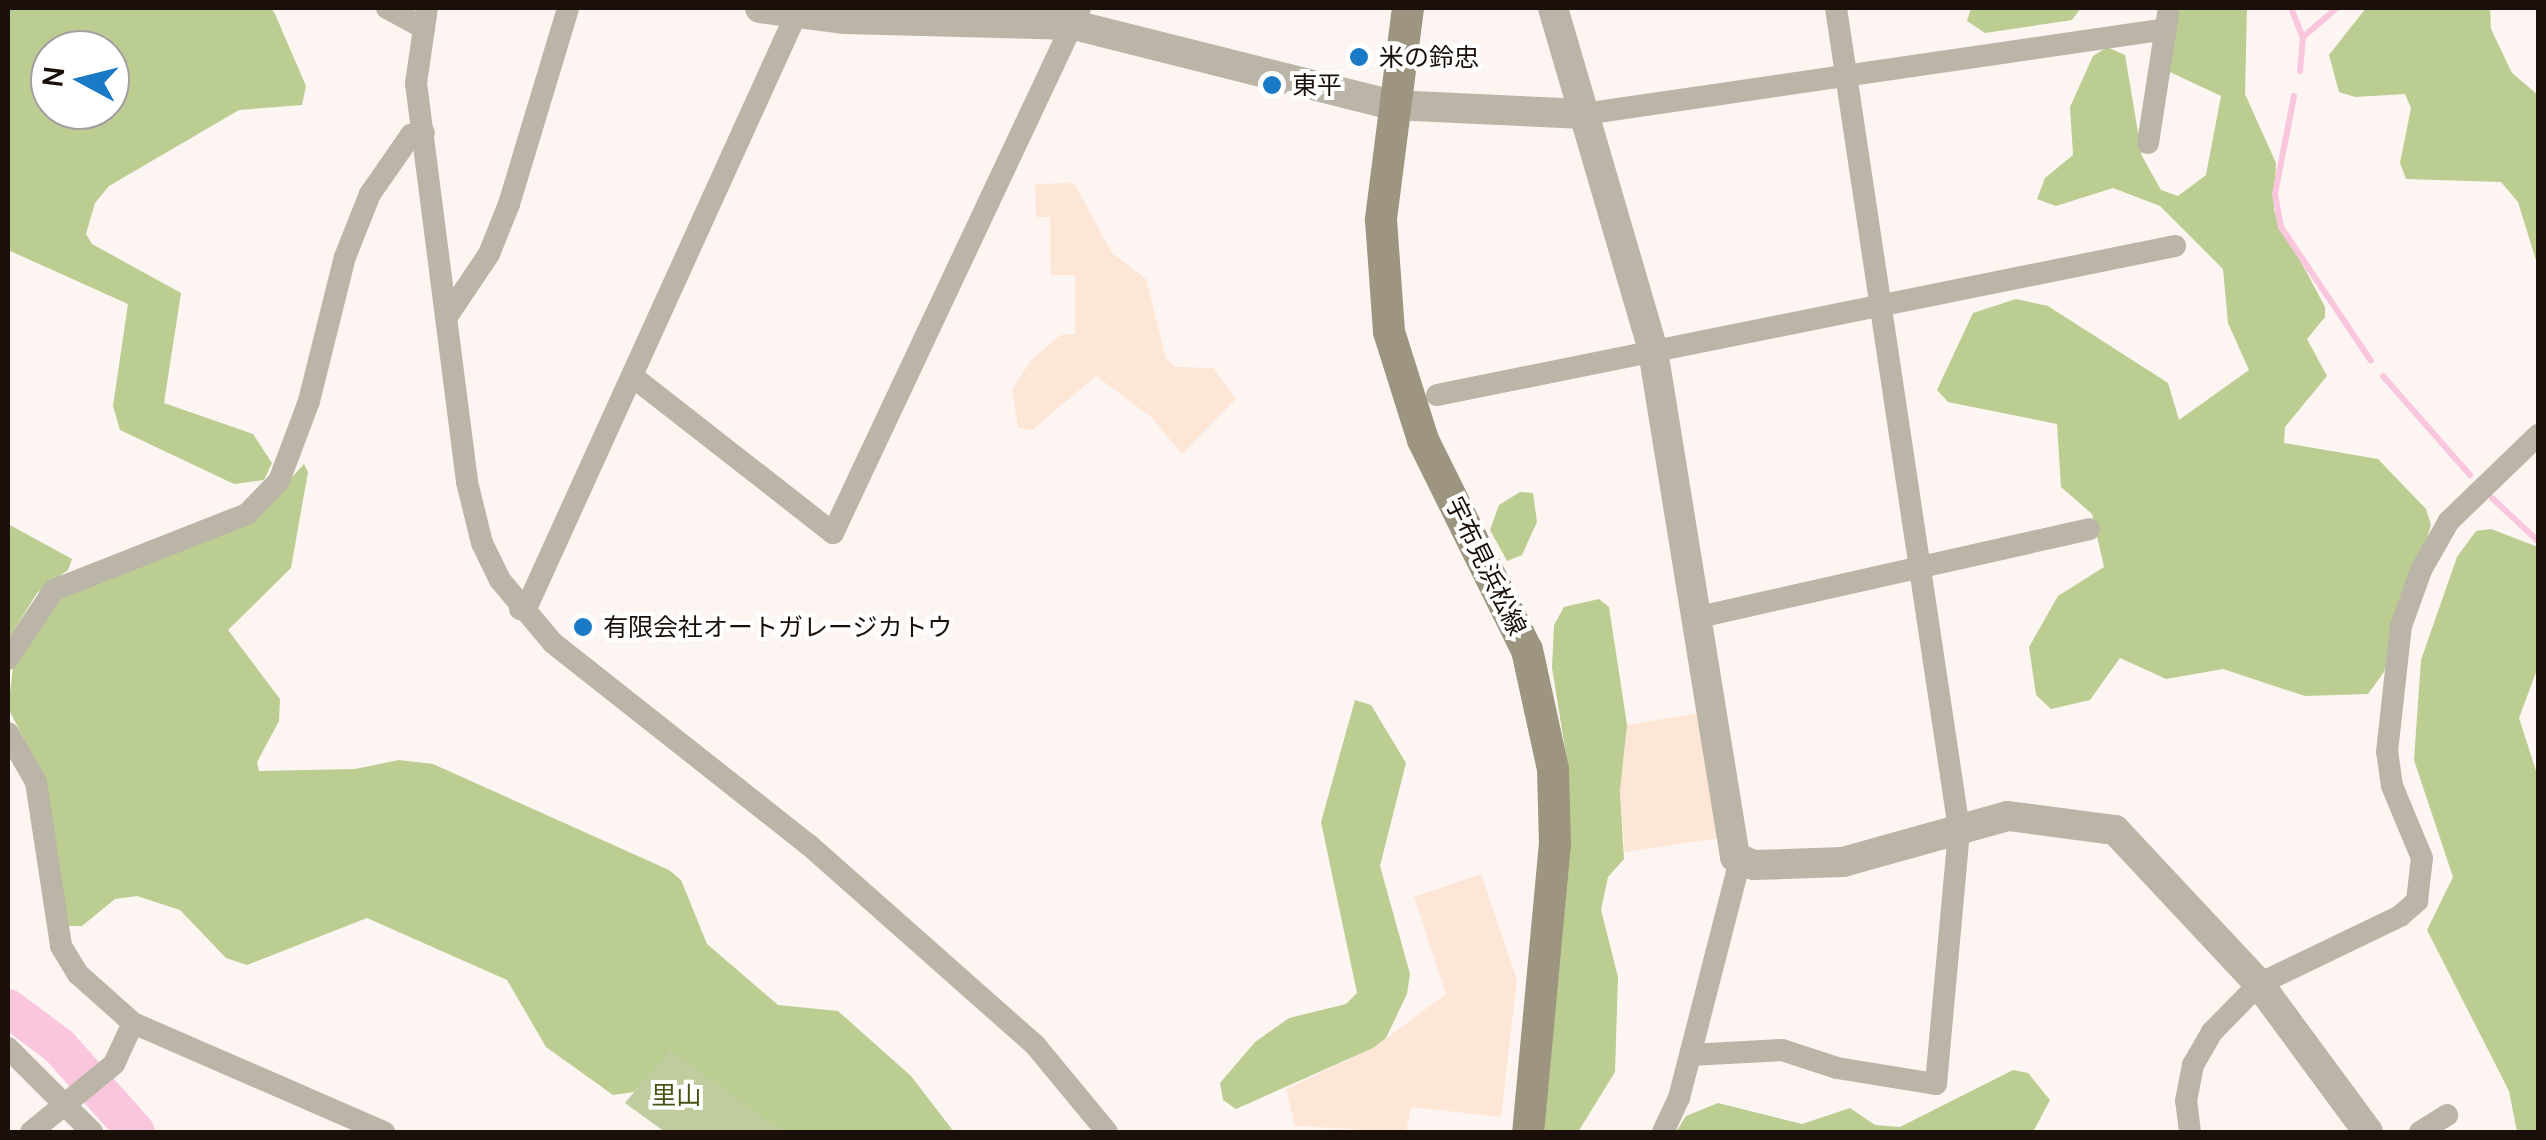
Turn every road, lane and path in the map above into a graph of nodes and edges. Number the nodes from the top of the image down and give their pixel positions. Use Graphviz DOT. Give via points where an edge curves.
graph roads {
  1 [pos="386,8"];
  2 [pos="568,8"];
  3 [pos="760,8"];
  4 [pos="1408,8"];
  5 [pos="1553,8"];
  6 [pos="1836,8"];
  7 [pos="798,11"];
  8 [pos="1077,16"];
  9 [pos="425,18"];
  10 [pos="2168,18"];
  11 [pos="1846,76"];
  12 [pos="1392,106"];
  13 [pos="1584,114"];
  14 [pos="424,133"];
  15 [pos="2148,143"];
  16 [pos="2176,246"];
  17 [pos="1880,305"];
  18 [pos="448,315"];
  19 [pos="1653,351"];
  20 [pos="632,376"];
  21 [pos="1437,395"];
  22 [pos="2538,435"];
  23 [pos="2089,529"];
  24 [pos="1920,567"];
  25 [pos="520,609"];
  26 [pos="1695,618"];
  27 [pos="8,659"];
  28 [pos="8,733"];
  29 [pos="1960,828"];
  30 [pos="1740,860"];
  31 [pos="2259,984"];
  32 [pos="133,1023"];
  33 [pos="8,1048"];
  34 [pos="1690,1054"];
  35 [pos="73,1098"];
  36 [pos="2447,1115"];
  37 [pos="31,1132"];
  38 [pos="92,1132"];
  39 [pos="384,1132"];
  40 [pos="1107,1132"];
  41 [pos="1528,1132"];
  42 [pos="1663,1132"];
  43 [pos="2190,1132"];
  44 [pos="2368,1132"];
  45 [pos="2420,1132"];
  1 -- 9 [label="street"];
  2 -- 18 [label="street" via="509,204 489,254"];
  3 -- 7 [label="street"];
  4 -- 12 [label="main road, 宇布見浜松線"];
  5 -- 13 [label="street"];
  6 -- 11 [label="street"];
  7 -- 8 [label="street"];
  7 -- 20 [label="street"];
  8 -- 12 [label="street"];
  8 -- 20 [label="street" via="833,533"];
  9 -- 14 [label="street" via="416,84"];
  10 -- 11 [label="street"];
  10 -- 15 [label="street"];
  11 -- 13 [label="street"];
  11 -- 17 [label="street"];
  12 -- 13 [label="street"];
  12 -- 41 [label="main road, 宇布見浜松線" via="1380,248 1395,360 1423,440 1518,627 1550,745 1554,842"];
  13 -- 19 [label="street"];
  14 -- 18 [label="street"];
  14 -- 27 [label="street" via="411,135 370,194 279,481 247,514 54,590"];
  16 -- 17 [label="street"];
  17 -- 19 [label="street"];
  17 -- 24 [label="street"];
  18 -- 25 [label="street" via="473,513 490,562"];
  19 -- 21 [label="street"];
  19 -- 26 [label="street"];
  20 -- 25 [label="street" via="529,602"];
  22 -- 31 [label="street" via="2449,520 2401,626 2390,684 2388,763 2422,858 2418,901"];
  23 -- 24 [label="street"];
  24 -- 26 [label="street"];
  24 -- 29 [label="street"];
  25 -- 40 [label="street" via="553,643 831,863 1035,1045"];
  26 -- 30 [label="street"];
  28 -- 32 [label="street" via="36,782 61,946 78,974"];
  29 -- 30 [label="street" via="1843,862"];
  29 -- 31 [label="street" via="2024,816 2115,830"];
  29 -- 34 [label="street" via="1936,1084 1837,1068 1782,1050"];
  30 -- 34 [label="street"];
  31 -- 43 [label="street" via="2212,1032 2193,1065 2186,1101"];
  31 -- 44 [label="street"];
  32 -- 35 [label="street" via="114,1064"];
  32 -- 39 [label="street"];
  33 -- 35 [label="street"];
  34 -- 42 [label="street"];
  35 -- 37 [label="street"];
  35 -- 38 [label="street"];
  36 -- 45 [label="street"];
}
